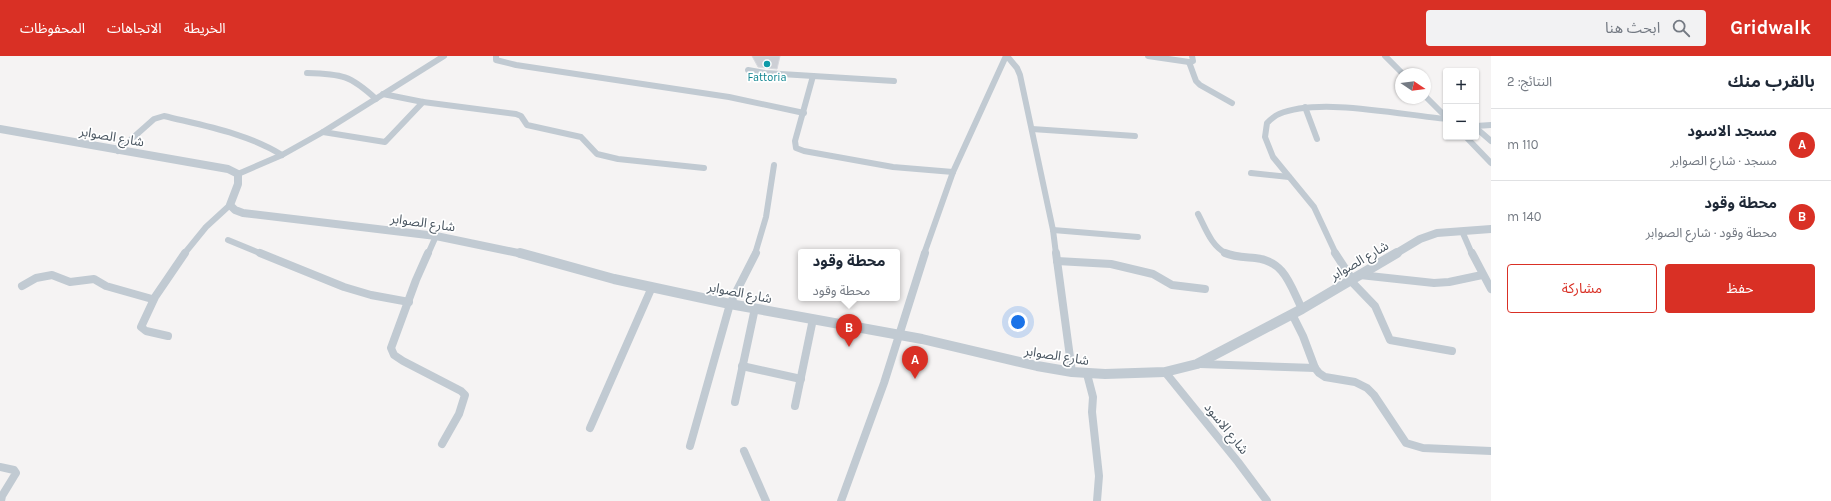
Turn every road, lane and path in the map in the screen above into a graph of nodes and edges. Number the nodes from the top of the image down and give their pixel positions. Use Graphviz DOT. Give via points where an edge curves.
graph roads {
  1 [pos="444,56"];
  2 [pos="496,56"];
  3 [pos="1006,56"];
  4 [pos="1148,56"];
  5 [pos="1192,56"];
  6 [pos="1385,56"];
  7 [pos="1189,62"];
  8 [pos="1397,68"];
  9 [pos="748,70"];
  10 [pos="306,73"];
  11 [pos="813,76"];
  12 [pos="894,81"];
  13 [pos="383,94"];
  14 [pos="376,99"];
  15 [pos="423,102"];
  16 [pos="1431,102"];
  17 [pos="1232,104"];
  18 [pos="1305,107"];
  19 [pos="804,113"];
  20 [pos="1443,113"];
  21 [pos="1443,115"];
  22 [pos="1491,125"];
  23 [pos="1479,127"];
  24 [pos="0,129"];
  25 [pos="1032,130"];
  26 [pos="1479,130"];
  27 [pos="323,132"];
  28 [pos="1135,136"];
  29 [pos="1317,139"];
  30 [pos="1469,140"];
  31 [pos="1491,141"];
  32 [pos="118,151"];
  33 [pos="282,155"];
  34 [pos="1491,163"];
  35 [pos="774,165"];
  36 [pos="704,168"];
  37 [pos="953,172"];
  38 [pos="1251,173"];
  39 [pos="238,174"];
  40 [pos="1289,177"];
  41 [pos="230,205"];
  42 [pos="1198,214"];
  43 [pos="1491,229"];
  44 [pos="1053,230"];
  45 [pos="1462,231"];
  46 [pos="436,236"];
  47 [pos="1138,237"];
  48 [pos="228,240"];
  49 [pos="1058,261"];
  50 [pos="1482,275"];
  51 [pos="1353,278"];
  52 [pos="22,286"];
  53 [pos="652,287"];
  54 [pos="1206,289"];
  55 [pos="1491,289"];
  56 [pos="152,299"];
  57 [pos="409,302"];
  58 [pos="730,304"];
  59 [pos="755,308"];
  60 [pos="1302,309"];
  61 [pos="1292,314"];
  62 [pos="813,319"];
  63 [pos="900,335"];
  64 [pos="168,336"];
  65 [pos="1452,352"];
  66 [pos="1197,364"];
  67 [pos="742,366"];
  68 [pos="1315,368"];
  69 [pos="1072,372"];
  70 [pos="1165,372"];
  71 [pos="1087,374"];
  72 [pos="801,379"];
  73 [pos="735,402"];
  74 [pos="795,406"];
  75 [pos="590,428"];
  76 [pos="442,444"];
  77 [pos="690,446"];
  78 [pos="744,450"];
  79 [pos="1491,451"];
  80 [pos="0,467"];
  81 [pos="2,501"];
  82 [pos="766,501"];
  83 [pos="841,501"];
  84 [pos="1097,501"];
  85 [pos="1267,501"];
  1 -- 13 [label="street"];
  2 -- 19 [label="street" via="496,60 516,65 729,96"];
  3 -- 25 [label="street" via="1017,68"];
  3 -- 37 [label="street"];
  4 -- 7 [label="street"];
  5 -- 7 [label="street" via="1193,61"];
  6 -- 8 [label="street"];
  7 -- 17 [label="street" via="1200,85"];
  9 -- 11 [label="street"];
  10 -- 14 [label="street" via="348,76"];
  11 -- 12 [label="street"];
  11 -- 19 [label="street"];
  13 -- 14 [label="street"];
  13 -- 15 [label="street"];
  14 -- 27 [label="street"];
  15 -- 27 [label="street" via="385,142"];
  15 -- 36 [label="street" via="516,114 521,116 527,125 581,137 597,154 618,159"];
  16 -- 20 [label="street"];
  18 -- 21 [label="street"];
  18 -- 29 [label="street"];
  18 -- 40 [label="street" via="1278,115 1268,122 1265,129 1268,145"];
  19 -- 37 [label="street" via="795,141 799,150 893,167"];
  22 -- 23 [label="street"];
  24 -- 32 [label="street, شارع الصوابر"];
  25 -- 28 [label="street"];
  25 -- 44 [label="street"];
  26 -- 31 [label="street"];
  27 -- 33 [label="street"];
  30 -- 34 [label="street"];
  32 -- 33 [label="street" via="152,120 164,116 230,132 264,144"];
  32 -- 39 [label="street, شارع الصوابر" via="228,169"];
  33 -- 39 [label="street"];
  35 -- 58 [label="street" via="766,218 755,255"];
  37 -- 63 [label="street"];
  38 -- 40 [label="street"];
  39 -- 41 [label="street" via="238,184"];
  40 -- 51 [label="street" via="1314,207 1332,248"];
  41 -- 46 [label="street, شارع الصوابر" via="235,210 255,216"];
  41 -- 56 [label="street" via="216,215"];
  42 -- 60 [label="street" via="1221,251 1267,260 1275,264 1283,273"];
  43 -- 45 [label="street, شارع الصوابر"];
  44 -- 47 [label="street"];
  44 -- 49 [label="street"];
  45 -- 50 [label="street"];
  45 -- 51 [label="street, شارع الصوابر" via="1437,233 1420,239"];
  46 -- 53 [label="street, شارع الصوابر" via="512,251"];
  46 -- 57 [label="street"];
  48 -- 57 [label="street" via="344,287"];
  49 -- 54 [label="street" via="1111,264 1153,274 1172,285"];
  49 -- 69 [label="street"];
  50 -- 51 [label="street" via="1449,282"];
  50 -- 55 [label="street"];
  51 -- 60 [label="street, شارع الصوابر"];
  51 -- 65 [label="street" via="1375,306 1390,340"];
  52 -- 56 [label="street" via="46,276 70,282 94,279 106,286"];
  53 -- 58 [label="street, شارع الصوابر"];
  53 -- 75 [label="street"];
  56 -- 64 [label="street" via="141,326 146,331"];
  57 -- 76 [label="street" via="391,348 394,355 462,391 465,395 465,402"];
  58 -- 59 [label="street, شارع الصوابر"];
  58 -- 77 [label="street"];
  59 -- 62 [label="street, شارع الصوابر"];
  59 -- 67 [label="street"];
  60 -- 61 [label="street, شارع الصوابر"];
  61 -- 66 [label="street, شارع الصوابر"];
  61 -- 68 [label="street"];
  62 -- 63 [label="street, شارع الصوابر"];
  62 -- 72 [label="street"];
  63 -- 69 [label="street, شارع الصوابر"];
  63 -- 83 [label="street"];
  66 -- 68 [label="street"];
  66 -- 70 [label="street, شارع الصوابر"];
  67 -- 72 [label="street"];
  67 -- 73 [label="street"];
  68 -- 79 [label="street" via="1325,377 1355,382 1367,388 1406,443 1423,448"];
  69 -- 71 [label="street, شارع الصوابر"];
  70 -- 71 [label="street, شارع الصوابر"];
  70 -- 85 [label="street, شارع الاسود"];
  71 -- 84 [label="street" via="1093,398 1092,412 1099,476"];
  72 -- 74 [label="street"];
  78 -- 82 [label="street"];
  80 -- 81 [label="street" via="16,472 2,496"];
}
